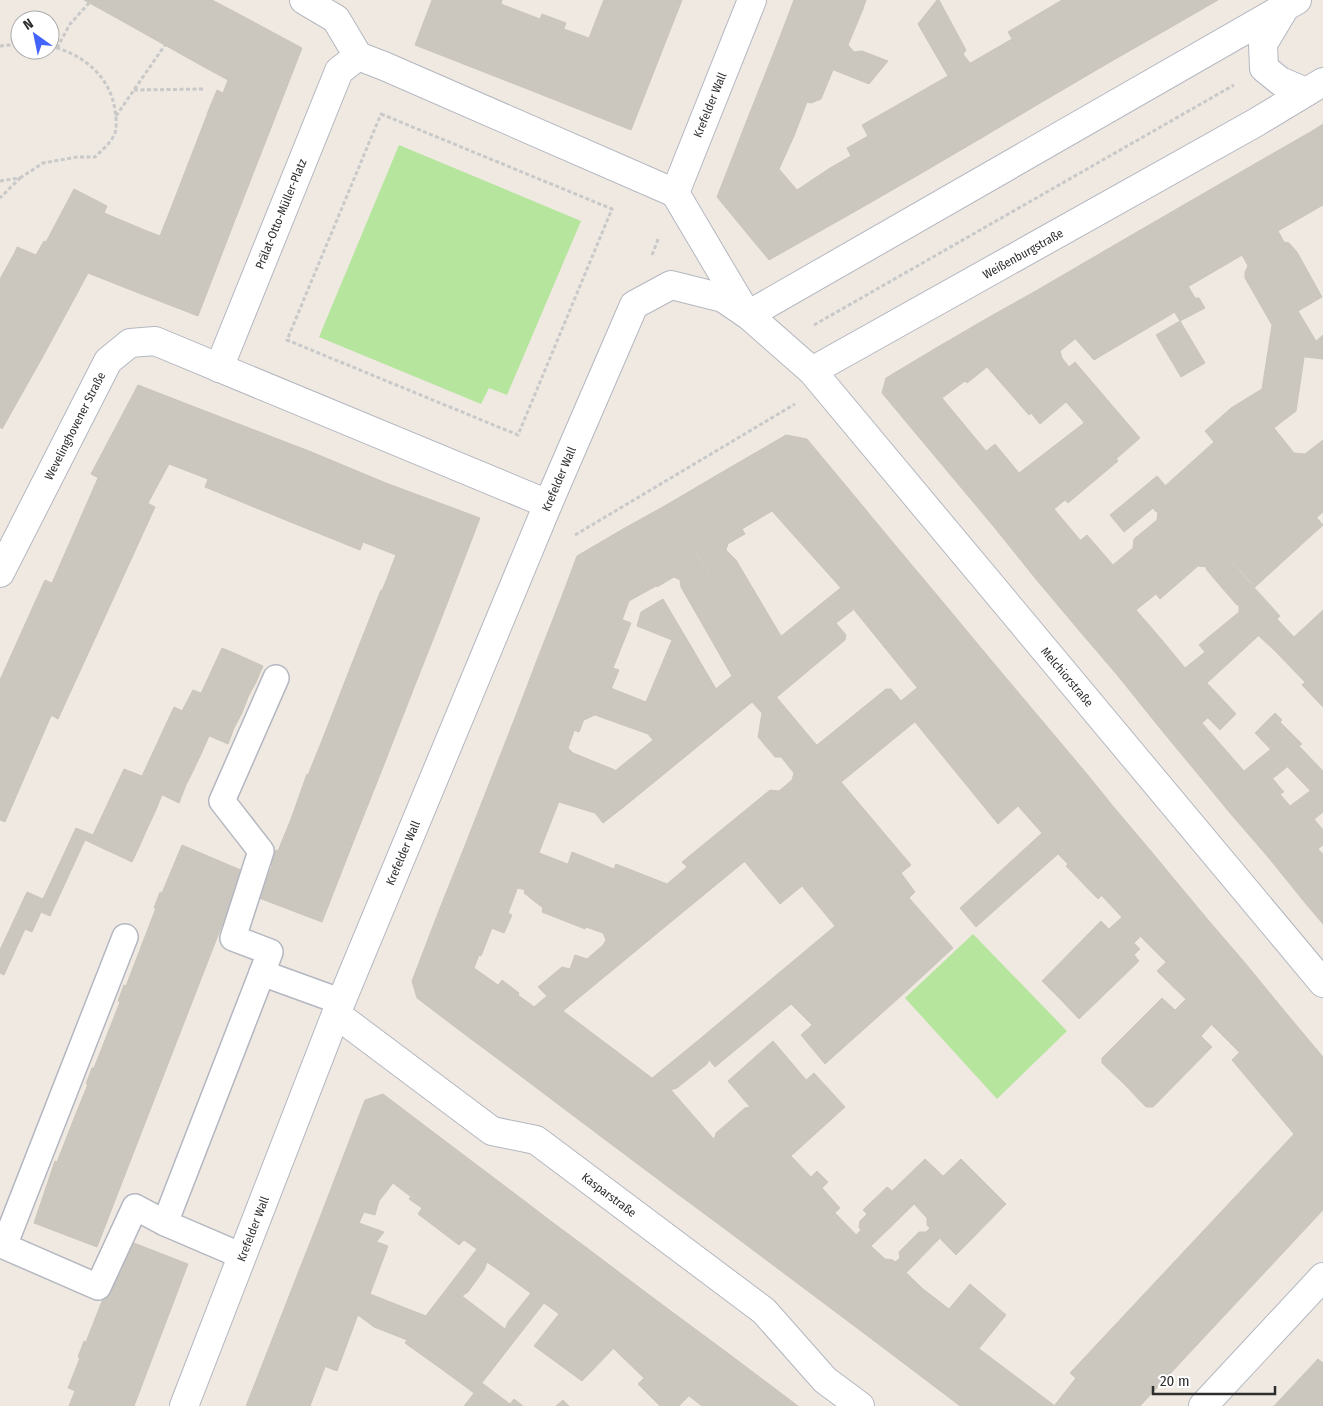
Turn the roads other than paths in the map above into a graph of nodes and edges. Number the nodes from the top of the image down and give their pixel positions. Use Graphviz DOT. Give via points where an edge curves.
graph roads {
  1 [pos="304,0"];
  2 [pos="752,0"];
  3 [pos="1291,3"];
  4 [pos="358,56"];
  5 [pos="1314,87"];
  6 [pos="675,193"];
  7 [pos="747,314"];
  8 [pos="218,368"];
  9 [pos="818,379"];
  10 [pos="548,504"];
  11 [pos="0,573"];
  12 [pos="276,678"];
  13 [pos="125,937"];
  14 [pos="262,973"];
  15 [pos="1323,983"];
  16 [pos="339,1008"];
  17 [pos="7,1218"];
  18 [pos="165,1223"];
  19 [pos="242,1256"];
  20 [pos="1323,1277"];
  21 [pos="184,1406"];
  22 [pos="860,1406"];
  23 [pos="1203,1406"];
  1 -- 4 [label="street" via="336,19"];
  2 -- 6 [label="street, Krefelder Wall"];
  3 -- 5 [label="street, Weißenburgstraße" via="1263,44 1264,68 1280,81"];
  3 -- 7 [label="street"];
  4 -- 6 [label="street"];
  4 -- 8 [label="street, Prälat-Otto-Müller-Platz" via="339,71"];
  5 -- 9 [label="street, Weißenburgstraße"];
  6 -- 7 [label="street"];
  7 -- 9 [label="street"];
  7 -- 10 [label="street, Krefelder Wall" via="722,298 671,285 634,305"];
  8 -- 10 [label="street"];
  8 -- 11 [label="street, Wevelinghovener Straße" via="155,341 130,343 108,360"];
  9 -- 15 [label="street, Melchiorstraße"];
  10 -- 16 [label="street, Krefelder Wall"];
  12 -- 14 [label="lane" via="222,801 261,851 233,938 270,952"];
  13 -- 17 [label="lane"];
  14 -- 16 [label="lane"];
  14 -- 18 [label="lane"];
  16 -- 19 [label="street, Krefelder Wall"];
  16 -- 22 [label="street, Kasparstraße" via="492,1131 536,1140 764,1311 825,1380"];
  17 -- 18 [label="lane" via="4,1246 98,1287 135,1207"];
  18 -- 19 [label="lane"];
  19 -- 21 [label="street, Krefelder Wall"];
  20 -- 23 [label="street"];
}
